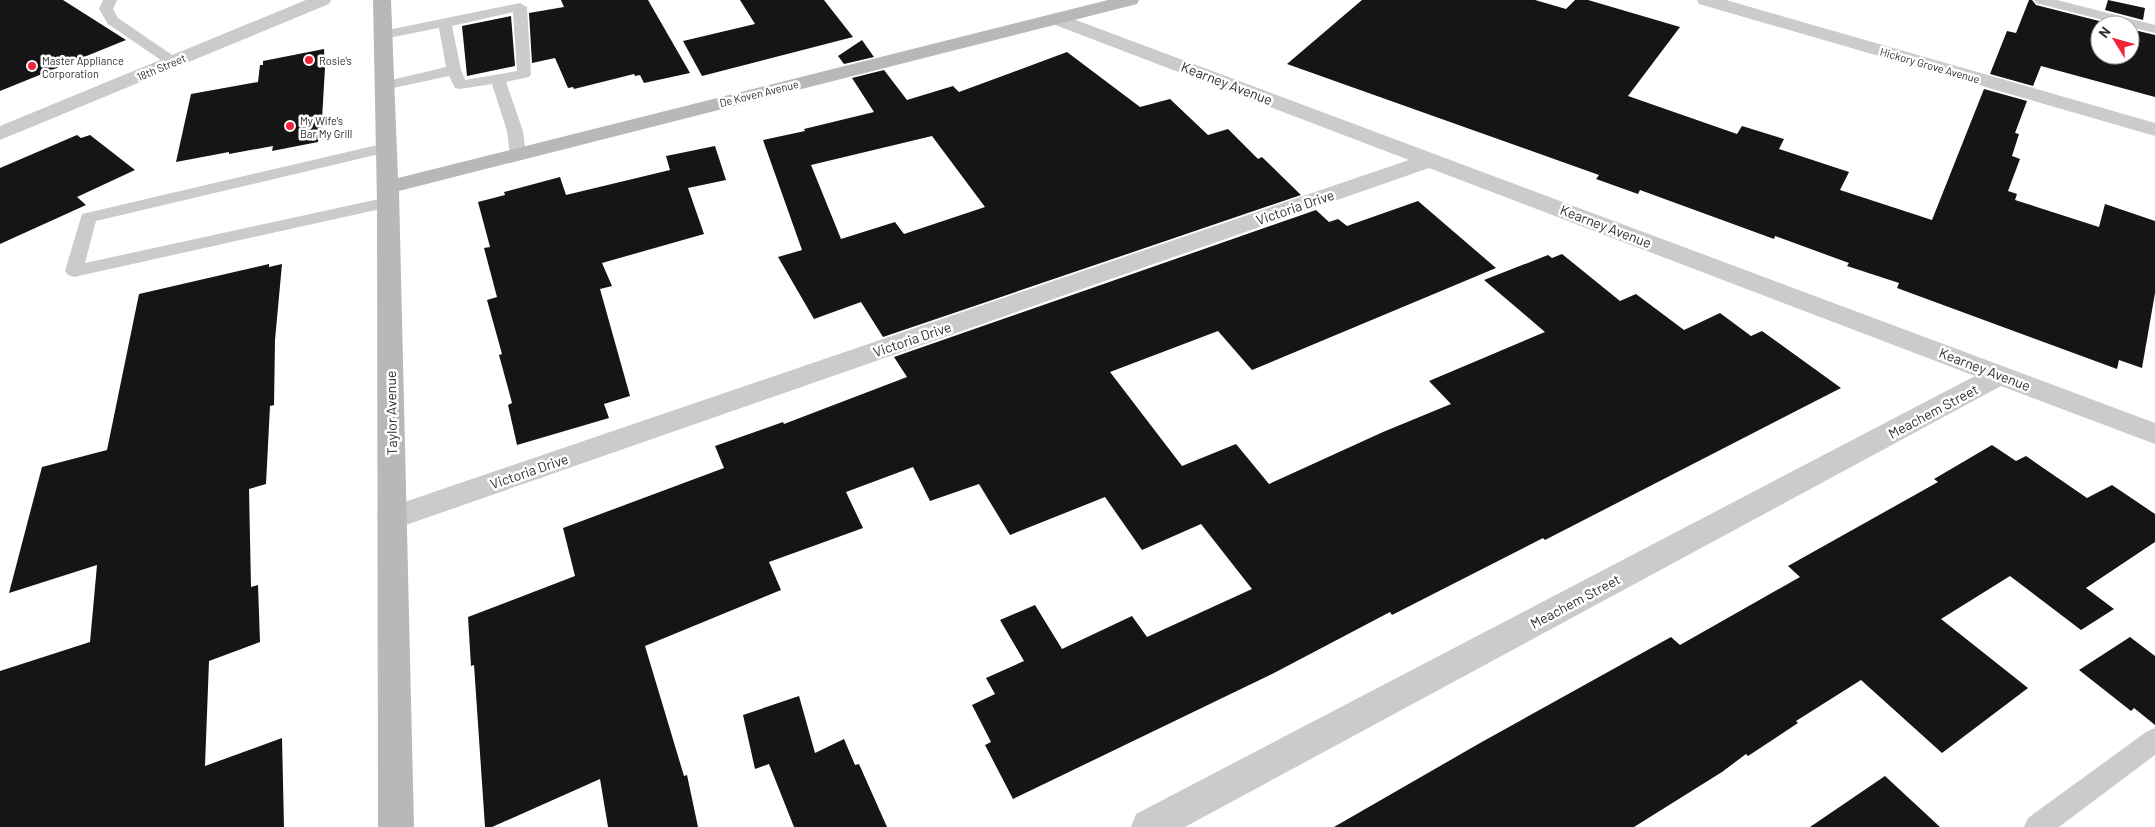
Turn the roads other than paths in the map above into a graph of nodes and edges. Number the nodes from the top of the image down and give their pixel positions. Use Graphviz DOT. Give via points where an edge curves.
graph roads {
  1 [pos="110,0"];
  2 [pos="322,0"];
  3 [pos="382,0"];
  4 [pos="1130,0"];
  5 [pos="1706,0"];
  6 [pos="2041,0"];
  7 [pos="1057,18"];
  8 [pos="445,23"];
  9 [pos="2155,29"];
  10 [pos="383,35"];
  11 [pos="174,62"];
  12 [pos="454,70"];
  13 [pos="498,79"];
  14 [pos="384,86"];
  15 [pos="2155,130"];
  16 [pos="0,134"];
  17 [pos="386,148"];
  18 [pos="518,154"];
  19 [pos="1432,160"];
  20 [pos="388,194"];
  21 [pos="2000,375"];
  22 [pos="2155,434"];
  23 [pos="392,518"];
  24 [pos="2155,740"];
  25 [pos="396,827"];
  26 [pos="1149,827"];
  27 [pos="2037,827"];
  1 -- 11 [label="lane" via="106,9 113,21"];
  2 -- 11 [label="street, 18th Street"];
  3 -- 10 [label="street, Taylor Avenue"];
  4 -- 7 [label="street, De Koven Avenue"];
  5 -- 15 [label="street, Hickory Grove Avenue"];
  6 -- 9 [label="lane"];
  7 -- 18 [label="street, De Koven Avenue"];
  7 -- 19 [label="street, Kearney Avenue"];
  8 -- 10 [label="lane"];
  8 -- 12 [label="lane"];
  8 -- 13 [label="lane" via="520,7 524,74"];
  10 -- 14 [label="street, Taylor Avenue"];
  11 -- 16 [label="street, 18th Street"];
  12 -- 13 [label="lane" via="460,85"];
  12 -- 14 [label="lane"];
  13 -- 18 [label="lane"];
  14 -- 17 [label="street, Taylor Avenue"];
  17 -- 20 [label="street, Taylor Avenue"];
  17 -- 20 [label="lane" via="88,218 74,272"];
  18 -- 20 [label="street, De Koven Avenue"];
  19 -- 21 [label="street, Kearney Avenue"];
  19 -- 23 [label="street, Victoria Drive"];
  20 -- 23 [label="street, Taylor Avenue"];
  21 -- 22 [label="street, Kearney Avenue"];
  21 -- 26 [label="street, Meachem Street"];
  23 -- 25 [label="street, Taylor Avenue"];
  24 -- 27 [label="lane"];
}
